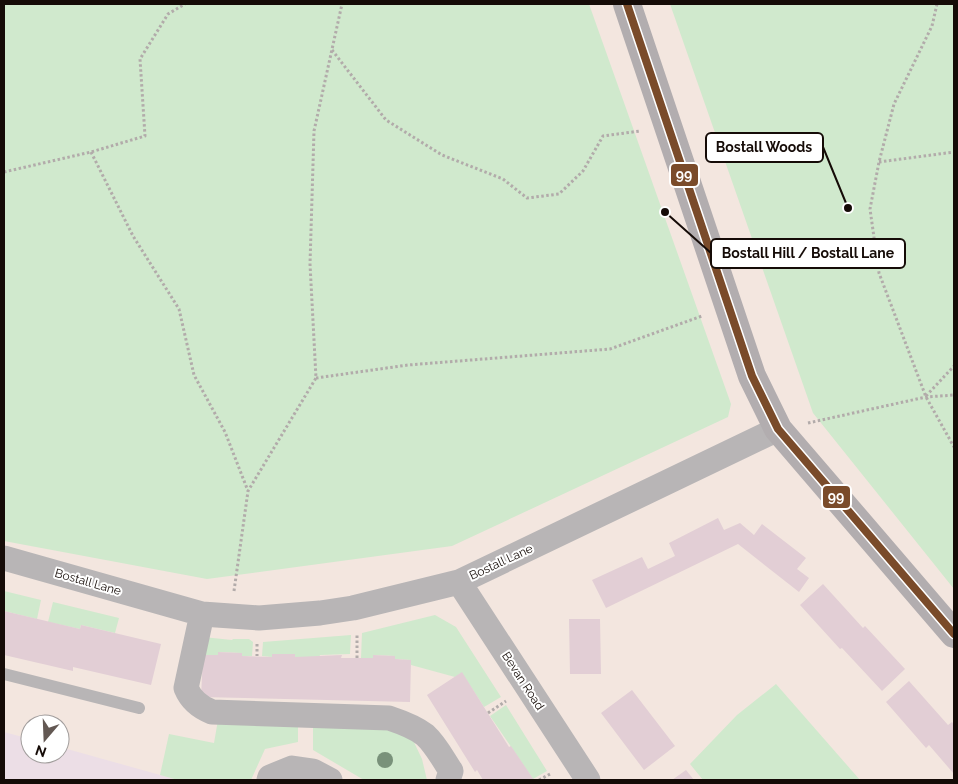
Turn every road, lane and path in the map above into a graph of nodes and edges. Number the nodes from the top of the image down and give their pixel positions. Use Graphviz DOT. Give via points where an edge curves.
graph roads {
  1 [pos="185,4"];
  2 [pos="336,4"];
  3 [pos="342,4"];
  4 [pos="627,4"];
  5 [pos="937,4"];
  6 [pos="332,50"];
  7 [pos="668,127"];
  8 [pos="91,152"];
  9 [pos="954,152"];
  10 [pos="879,162"];
  11 [pos="4,172"];
  12 [pos="728,306"];
  13 [pos="954,366"];
  14 [pos="316,378"];
  15 [pos="954,395"];
  16 [pos="926,397"];
  17 [pos="778,429"];
  18 [pos="954,446"];
  19 [pos="248,491"];
  20 [pos="4,558"];
  21 [pos="459,582"];
  22 [pos="202,614"];
  23 [pos="231,616"];
  24 [pos="954,634"];
  25 [pos="357,641"];
  26 [pos="357,658"];
  27 [pos="4,674"];
  28 [pos="139,708"];
  29 [pos="269,780"];
  30 [pos="330,780"];
  31 [pos="448,780"];
  32 [pos="588,780"];
  1 -- 8 [label="path" via="168,14 140,59 145,136"];
  2 -- 3 [label="path"];
  3 -- 6 [label="path"];
  4 -- 7 [label="main road"];
  5 -- 10 [label="path" via="932,26 894,104"];
  6 -- 7 [label="path" via="386,120 442,155 502,179 527,198 559,194 583,171 603,136"];
  6 -- 14 [label="path" via="314,131 310,264"];
  7 -- 12 [label="main road"];
  8 -- 11 [label="path"];
  8 -- 19 [label="path" via="134,236 179,309 194,375 225,432"];
  9 -- 10 [label="path"];
  10 -- 16 [label="path" via="870,209 879,273"];
  12 -- 14 [label="path" via="610,349 408,365"];
  12 -- 17 [label="main road" via="752,376"];
  13 -- 16 [label="path"];
  14 -- 19 [label="path"];
  15 -- 16 [label="path"];
  16 -- 17 [label="path"];
  16 -- 18 [label="path"];
  17 -- 21 [label="street, Bostall Lane"];
  17 -- 24 [label="main road"];
  19 -- 23 [label="path"];
  20 -- 22 [label="street, Bostall Lane"];
  21 -- 23 [label="street, Bostall Lane" via="320,613 274,618"];
  21 -- 32 [label="street, Bevan Road"];
  22 -- 23 [label="street, Bostall Lane"];
  22 -- 31 [label="street" via="186,688 203,708 212,712 389,718 424,734 434,744 451,771"];
  25 -- 26 [label="path"];
  27 -- 28 [label="lane"];
  29 -- 30 [label="street" via="292,768 313,771"];
}
